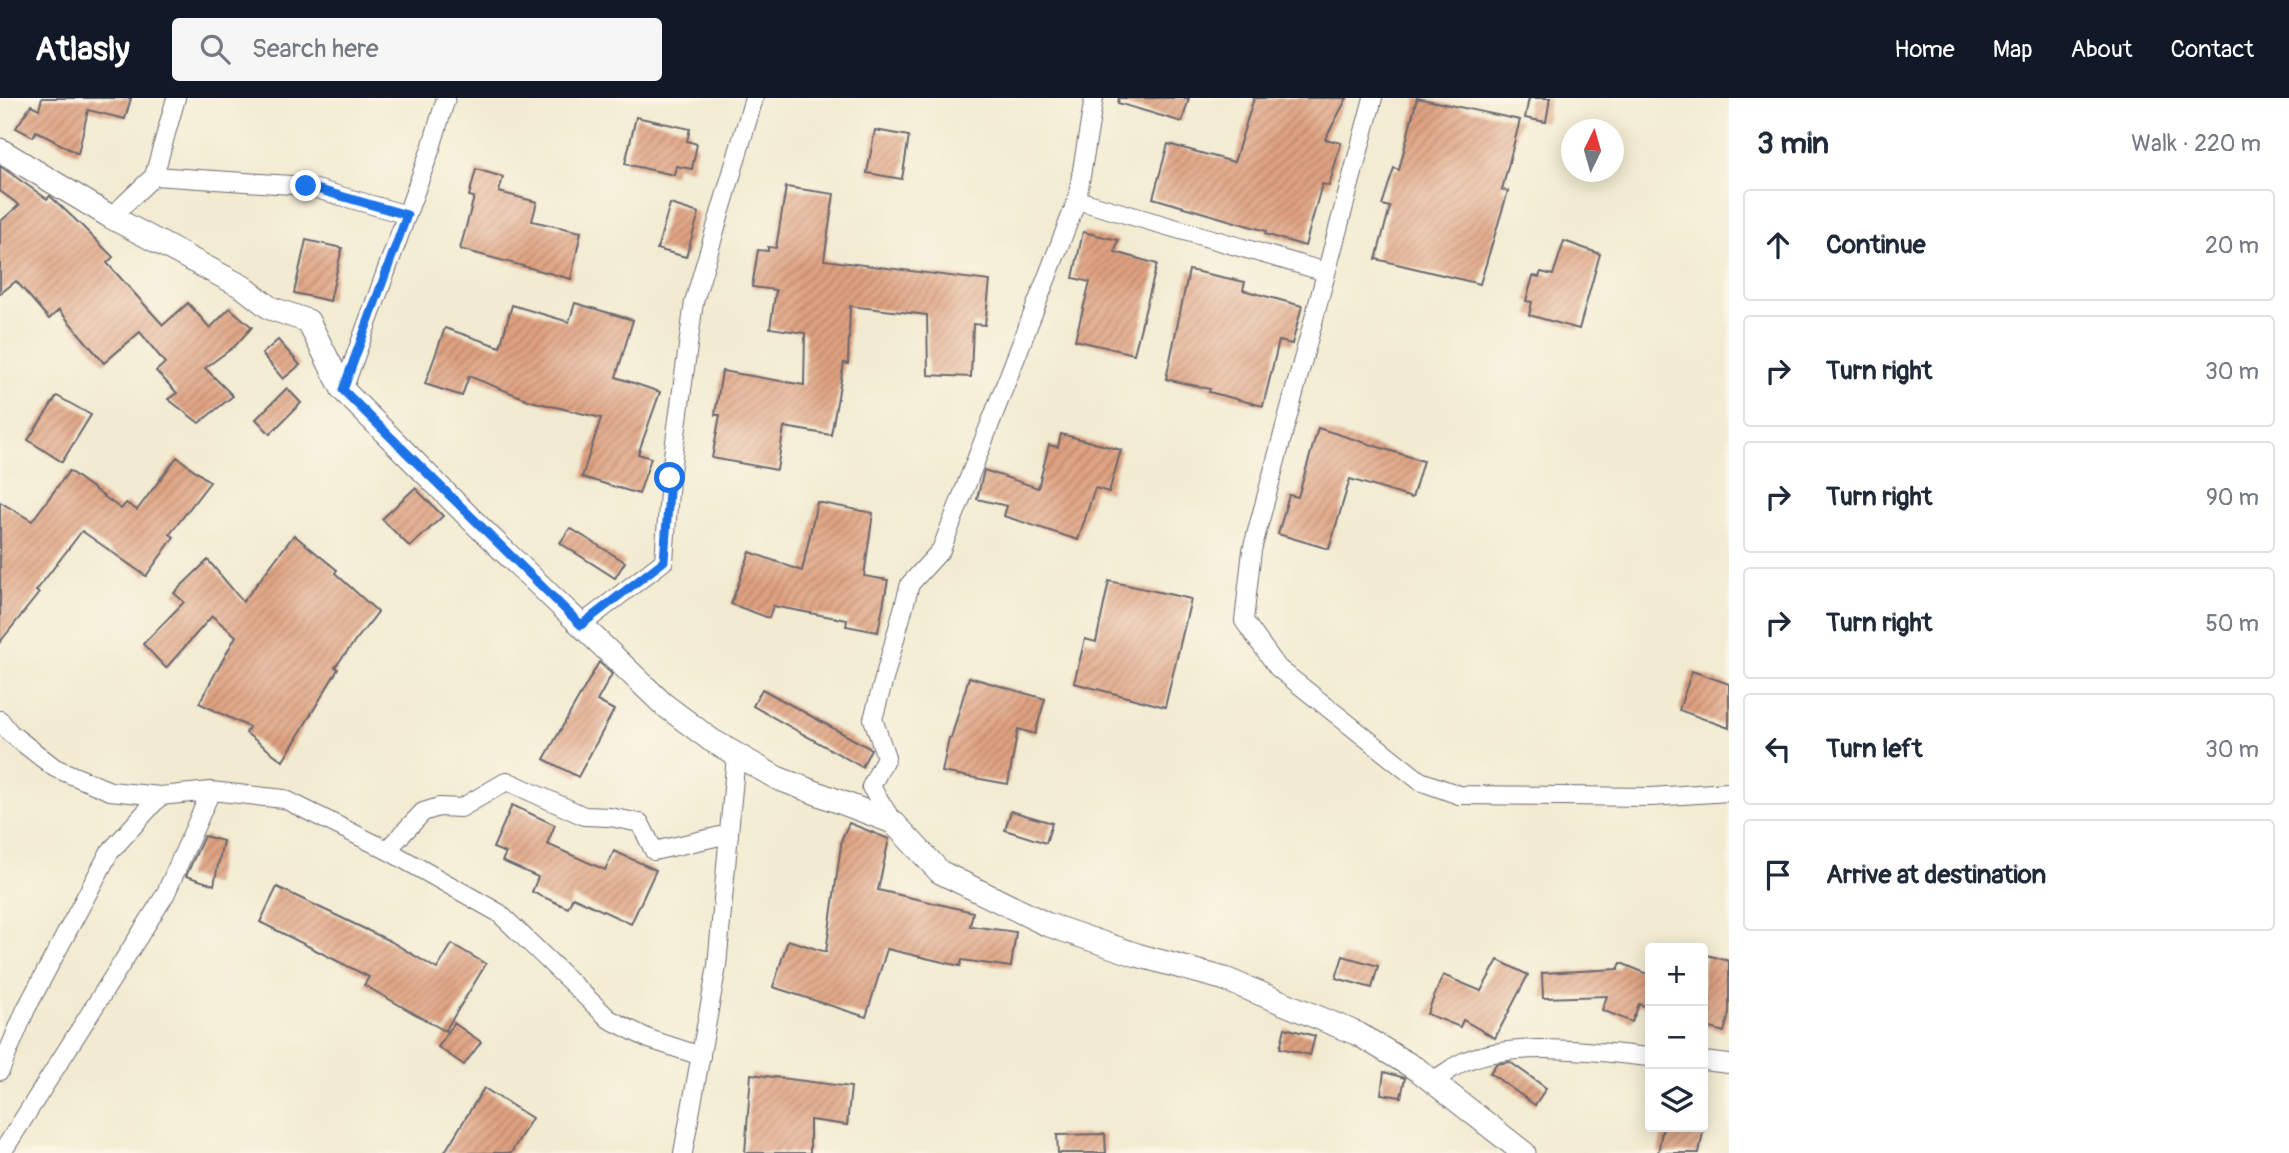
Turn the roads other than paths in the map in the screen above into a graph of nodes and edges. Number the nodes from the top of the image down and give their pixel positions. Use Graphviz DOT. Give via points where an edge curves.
graph roads {
  1 [pos="176,98"];
  2 [pos="446,98"];
  3 [pos="754,98"];
  4 [pos="1094,98"];
  5 [pos="1373,98"];
  6 [pos="0,150"];
  7 [pos="153,176"];
  8 [pos="1077,200"];
  9 [pos="407,215"];
  10 [pos="111,217"];
  11 [pos="1326,272"];
  12 [pos="343,390"];
  13 [pos="581,625"];
  14 [pos="0,720"];
  15 [pos="736,755"];
  16 [pos="211,791"];
  17 [pos="1729,792"];
  18 [pos="160,796"];
  19 [pos="893,822"];
  20 [pos="729,834"];
  21 [pos="387,850"];
  22 [pos="701,1056"];
  23 [pos="1645,1057"];
  24 [pos="1708,1062"];
  25 [pos="1729,1064"];
  26 [pos="0,1071"];
  27 [pos="1433,1081"];
  28 [pos="3,1151"];
  29 [pos="683,1153"];
  30 [pos="1524,1153"];
  1 -- 7 [label="street"];
  2 -- 9 [label="street"];
  3 -- 13 [label="street" via="694,302 670,478 664,561"];
  4 -- 8 [label="street"];
  5 -- 11 [label="street"];
  6 -- 10 [label="street"];
  7 -- 9 [label="street" via="306,186"];
  7 -- 10 [label="street"];
  8 -- 11 [label="street"];
  8 -- 19 [label="street" via="941,550 910,584 873,719 886,757 871,787"];
  9 -- 12 [label="street"];
  10 -- 12 [label="street" via="243,287 270,308 308,321"];
  11 -- 17 [label="street" via="1252,550 1244,621 1278,668 1420,781 1459,795 1651,797"];
  12 -- 13 [label="street"];
  13 -- 15 [label="street" via="663,704"];
  14 -- 18 [label="street" via="55,768 110,791"];
  15 -- 19 [label="street" via="777,778"];
  15 -- 20 [label="street"];
  16 -- 18 [label="street"];
  16 -- 21 [label="street" via="284,799"];
  16 -- 28 [label="street" via="165,895"];
  18 -- 26 [label="street" via="109,853 26,1009"];
  19 -- 27 [label="street" via="940,872 996,901 1046,924 1295,1005 1357,1034"];
  20 -- 21 [label="street" via="654,851 640,823 584,817 507,781 461,808 423,812"];
  20 -- 22 [label="street" via="717,966"];
  21 -- 22 [label="street" via="499,913 609,1019 649,1039"];
  22 -- 29 [label="street"];
  23 -- 27 [label="street" via="1562,1049 1500,1053 1465,1061"];
  24 -- 25 [label="street"];
  27 -- 30 [label="street"];
}
